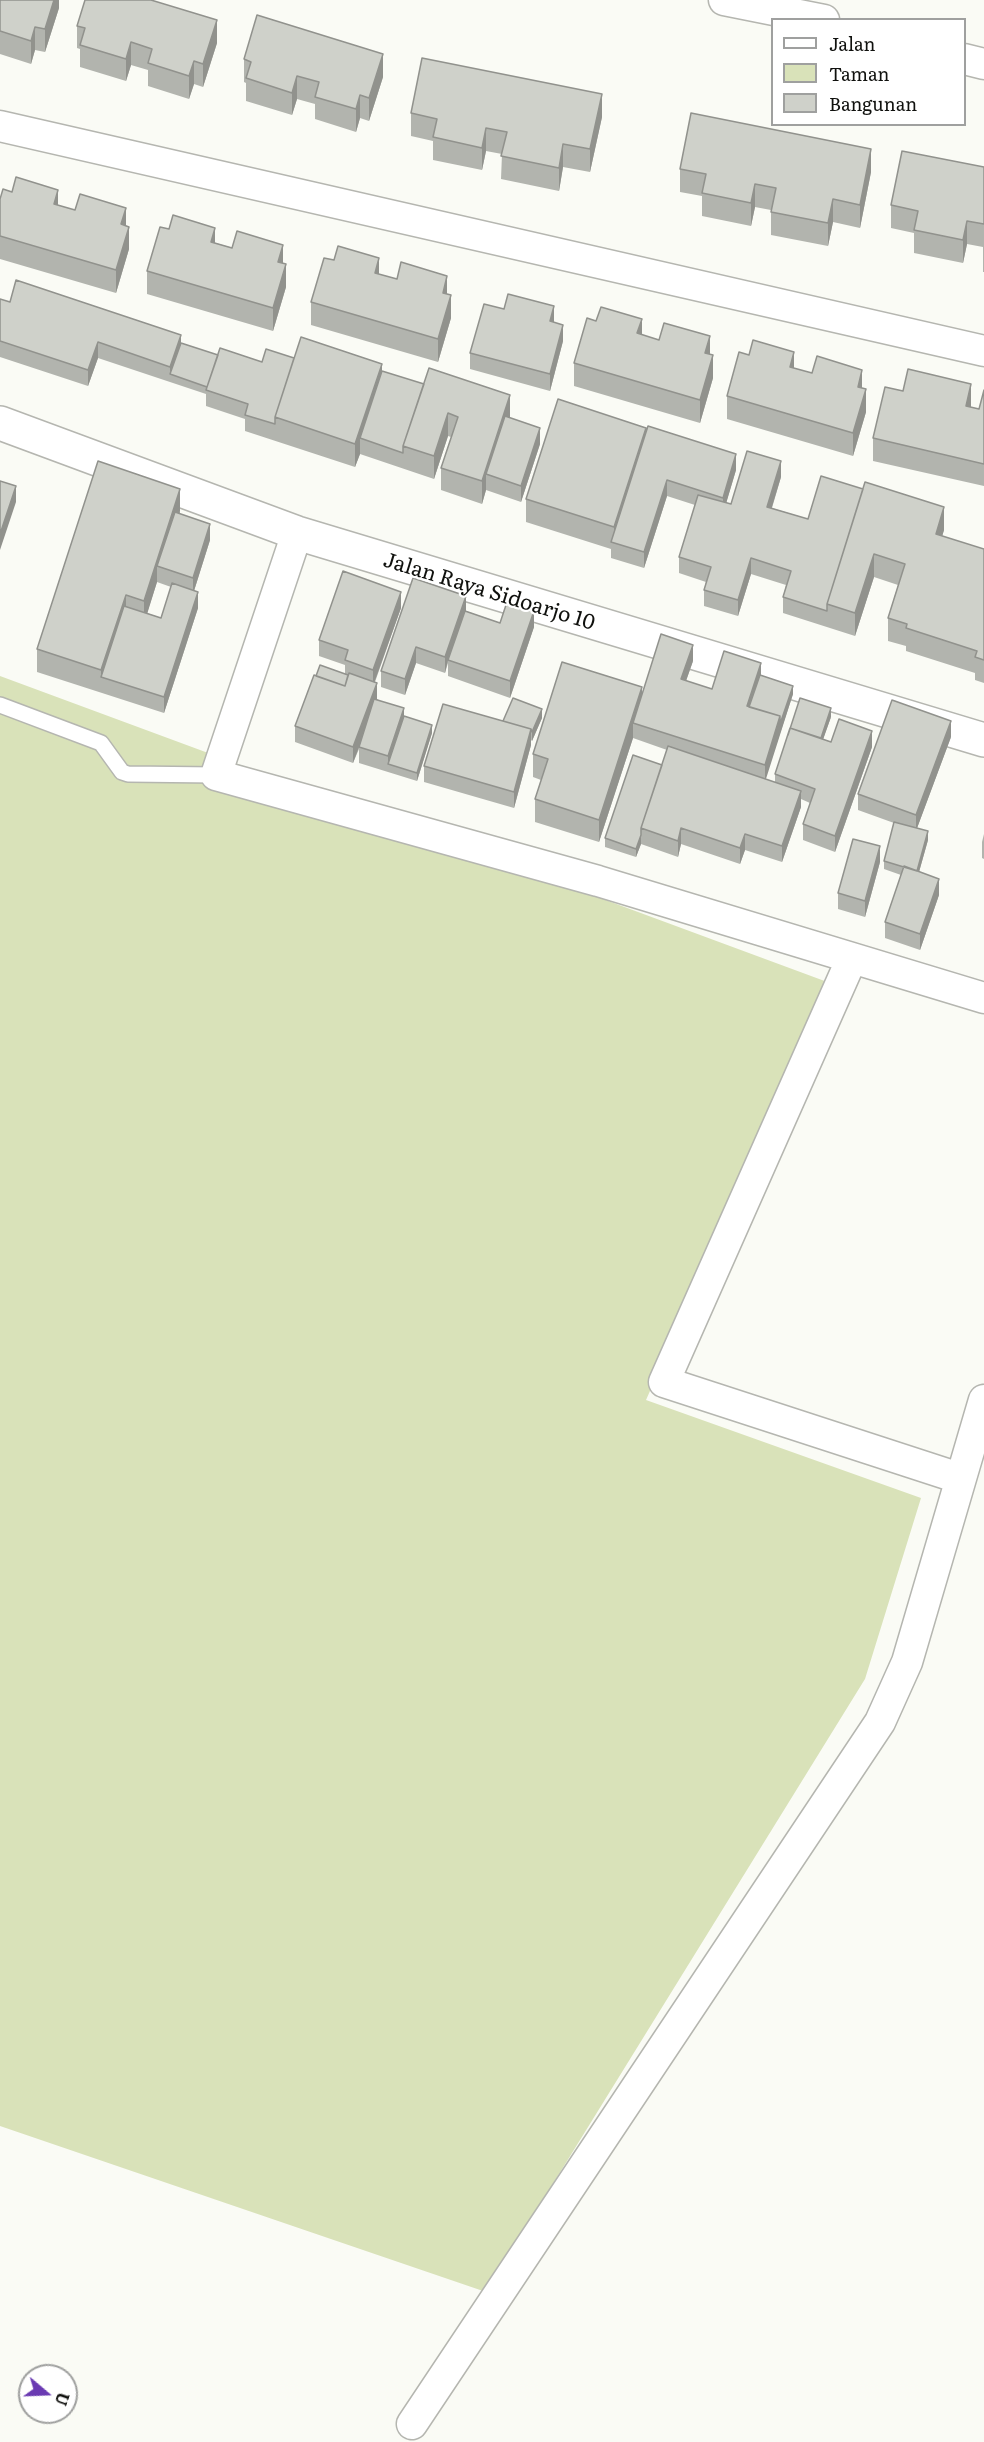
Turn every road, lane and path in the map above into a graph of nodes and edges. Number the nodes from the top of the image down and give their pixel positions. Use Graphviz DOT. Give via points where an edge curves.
graph roads {
  1 [pos="724,0"];
  2 [pos="814,18"];
  3 [pos="966,59"];
  4 [pos="984,64"];
  5 [pos="0,126"];
  6 [pos="984,351"];
  7 [pos="0,423"];
  8 [pos="297,533"];
  9 [pos="0,705"];
  10 [pos="984,740"];
  11 [pos="216,775"];
  12 [pos="852,958"];
  13 [pos="984,998"];
  14 [pos="984,1400"];
  15 [pos="959,1478"];
  16 [pos="412,2424"];
  1 -- 2 [label="street"];
  3 -- 4 [label="street"];
  5 -- 6 [label="street"];
  7 -- 8 [label="street, Jalan Raya Sidoarjo 10"];
  8 -- 10 [label="street, Jalan Raya Sidoarjo 10"];
  8 -- 11 [label="street"];
  9 -- 11 [label="lane" via="101,743 122,772 128,774"];
  11 -- 12 [label="street" via="598,881"];
  12 -- 13 [label="street"];
  12 -- 15 [label="street" via="664,1382"];
  14 -- 15 [label="street"];
  15 -- 16 [label="street" via="907,1662 880,1722"];
}
